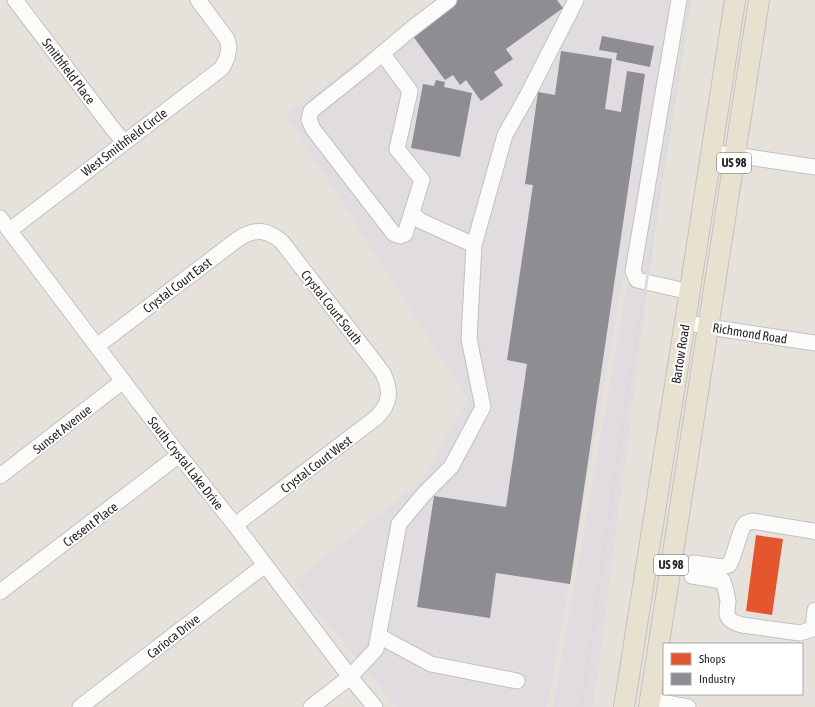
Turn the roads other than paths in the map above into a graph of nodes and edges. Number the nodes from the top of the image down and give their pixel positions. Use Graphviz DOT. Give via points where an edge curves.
graph roads {
  1 [pos="15,0"];
  2 [pos="198,0"];
  3 [pos="449,0"];
  4 [pos="576,0"];
  5 [pos="679,0"];
  6 [pos="735,0"];
  7 [pos="759,0"];
  8 [pos="383,54"];
  9 [pos="124,142"];
  10 [pos="711,153"];
  11 [pos="735,155"];
  12 [pos="815,168"];
  13 [pos="412,213"];
  14 [pos="0,218"];
  15 [pos="10,230"];
  16 [pos="260,231"];
  17 [pos="474,245"];
  18 [pos="690,292"];
  19 [pos="685,322"];
  20 [pos="709,327"];
  21 [pos="815,343"];
  22 [pos="97,346"];
  23 [pos="123,381"];
  24 [pos="388,396"];
  25 [pos="179,455"];
  26 [pos="0,476"];
  27 [pos="235,525"];
  28 [pos="815,532"];
  29 [pos="265,565"];
  30 [pos="680,569"];
  31 [pos="0,592"];
  32 [pos="815,610"];
  33 [pos="814,631"];
  34 [pos="379,636"];
  35 [pos="663,643"];
  36 [pos="663,643"];
  37 [pos="350,677"];
  38 [pos="517,681"];
  39 [pos="649,704"];
  40 [pos="80,707"];
  41 [pos="311,707"];
  42 [pos="375,707"];
  43 [pos="624,707"];
  44 [pos="688,707"];
  1 -- 9 [label="street, Smithfield Place"];
  2 -- 9 [label="street, West Smithfield Circle" via="227,39 229,47 222,68"];
  3 -- 8 [label="street"];
  4 -- 17 [label="street" via="528,96 505,135"];
  5 -- 18 [label="street" via="633,271 637,280"];
  6 -- 10 [label="main road, Bartow Road / US 98"];
  7 -- 11 [label="main road, Bartow Road / US 98"];
  8 -- 13 [label="street" via="410,91 397,149 422,180"];
  8 -- 13 [label="street" via="311,111 309,119 313,129 394,234 404,234"];
  9 -- 15 [label="street, West Smithfield Circle"];
  10 -- 11 [label="street"];
  10 -- 18 [label="main road, Bartow Road / US 98"];
  11 -- 12 [label="street"];
  11 -- 20 [label="main road, Bartow Road / US 98"];
  13 -- 17 [label="street" via="421,221"];
  14 -- 15 [label="street, South Crystal Lake Drive"];
  15 -- 22 [label="street, South Crystal Lake Drive"];
  16 -- 22 [label="street, Crystal Court East" via="248,233 238,239"];
  16 -- 24 [label="street, Crystal Court South" via="273,234 282,242 383,373 388,383"];
  17 -- 34 [label="street" via="469,339 483,407 451,467 399,524"];
  18 -- 19 [label="main road, Bartow Road / US 98"];
  19 -- 20 [label="street, Richmond Road"];
  19 -- 43 [label="main road, Bartow Road / US 98"];
  20 -- 21 [label="street, Richmond Road"];
  20 -- 30 [label="main road, Bartow Road / US 98"];
  22 -- 23 [label="street, South Crystal Lake Drive"];
  23 -- 25 [label="street, South Crystal Lake Drive"];
  23 -- 26 [label="street, Sunset Avenue"];
  24 -- 27 [label="street, Crystal Court West" via="383,411 377,417"];
  25 -- 27 [label="street, South Crystal Lake Drive"];
  25 -- 31 [label="street, Cresent Place"];
  27 -- 29 [label="street, South Crystal Lake Drive"];
  28 -- 30 [label="street" via="752,521 746,523 743,528 729,565 722,567 694,563"];
  29 -- 37 [label="street, South Crystal Lake Drive"];
  29 -- 40 [label="street, Carioca Drive"];
  30 -- 33 [label="street" via="692,576 723,582 728,601 726,612 733,623 800,634"];
  30 -- 36 [label="main road, Bartow Road / US 98"];
  32 -- 33 [label="street"];
  34 -- 37 [label="street" via="376,649"];
  34 -- 38 [label="street" via="431,664"];
  35 -- 39 [label="main road, Bartow Road / US 98"];
  37 -- 41 [label="street"];
  37 -- 42 [label="street, South Crystal Lake Drive"];
  39 -- 44 [label="street"];
}
